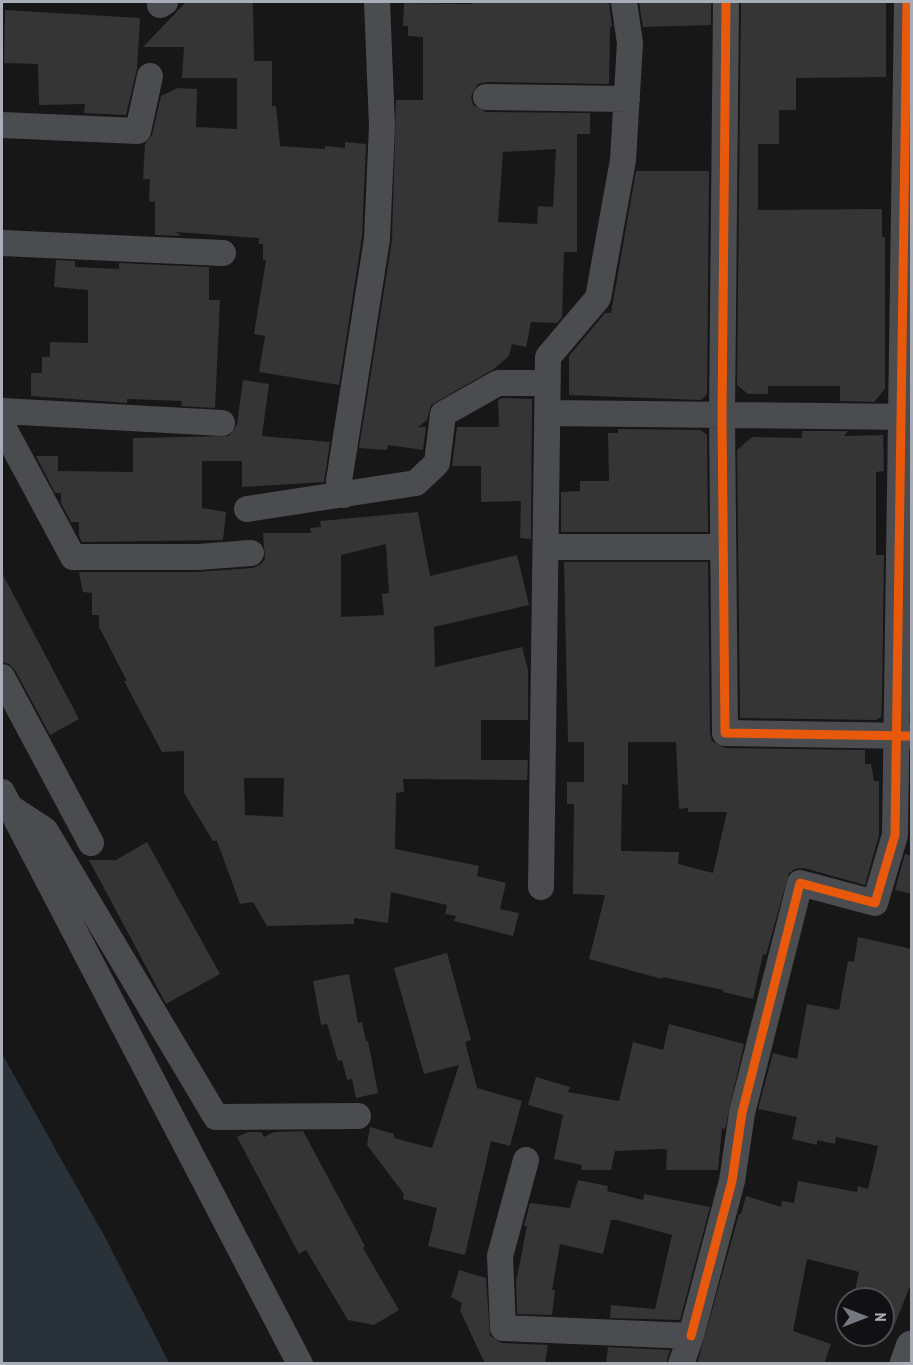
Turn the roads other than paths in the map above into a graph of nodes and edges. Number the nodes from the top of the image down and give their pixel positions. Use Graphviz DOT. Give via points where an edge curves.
graph roads {
  1 [pos="377,2"];
  2 [pos="624,2"];
  3 [pos="726,2"];
  4 [pos="907,2"];
  5 [pos="150,76"];
  6 [pos="486,97"];
  7 [pos="627,99"];
  8 [pos="2,125"];
  9 [pos="2,243"];
  10 [pos="222,252"];
  11 [pos="547,383"];
  12 [pos="2,411"];
  13 [pos="548,413"];
  14 [pos="722,414"];
  15 [pos="905,417"];
  16 [pos="222,423"];
  17 [pos="2,425"];
  18 [pos="344,495"];
  19 [pos="247,509"];
  20 [pos="546,547"];
  21 [pos="723,547"];
  22 [pos="251,553"];
  23 [pos="2,677"];
  24 [pos="903,736"];
  25 [pos="5,800"];
  26 [pos="91,843"];
  27 [pos="541,888"];
  28 [pos="358,1116"];
  29 [pos="526,1160"];
  30 [pos="691,1336"];
  31 [pos="912,1347"];
  32 [pos="300,1364"];
  33 [pos="681,1364"];
  34 [pos="906,1364"];
  1 -- 18 [label="street" via="382,126 377,239 339,481"];
  2 -- 7 [label="street" via="630,43"];
  3 -- 14 [label="street"];
  4 -- 15 [label="street"];
  5 -- 8 [label="street" via="138,131"];
  6 -- 7 [label="street"];
  7 -- 11 [label="street" via="623,160 598,298 548,357"];
  9 -- 10 [label="street"];
  11 -- 13 [label="street"];
  11 -- 18 [label="street" via="498,383 443,414 437,464 416,483"];
  12 -- 16 [label="street"];
  13 -- 14 [label="street"];
  13 -- 20 [label="street"];
  14 -- 15 [label="street"];
  14 -- 21 [label="street"];
  15 -- 24 [label="street"];
  17 -- 22 [label="street" via="73,557"];
  18 -- 19 [label="street"];
  20 -- 21 [label="street"];
  20 -- 27 [label="street"];
  21 -- 24 [label="street" via="725,733"];
  23 -- 26 [label="street"];
  24 -- 30 [label="street" via="895,836 875,903 800,883 742,1113 732,1181"];
  25 -- 28 [label="street" via="45,830 216,1117"];
  25 -- 32 [label="street"];
  29 -- 30 [label="street" via="500,1256 503,1328"];
  30 -- 33 [label="street"];
  31 -- 34 [label="main road"];
}
